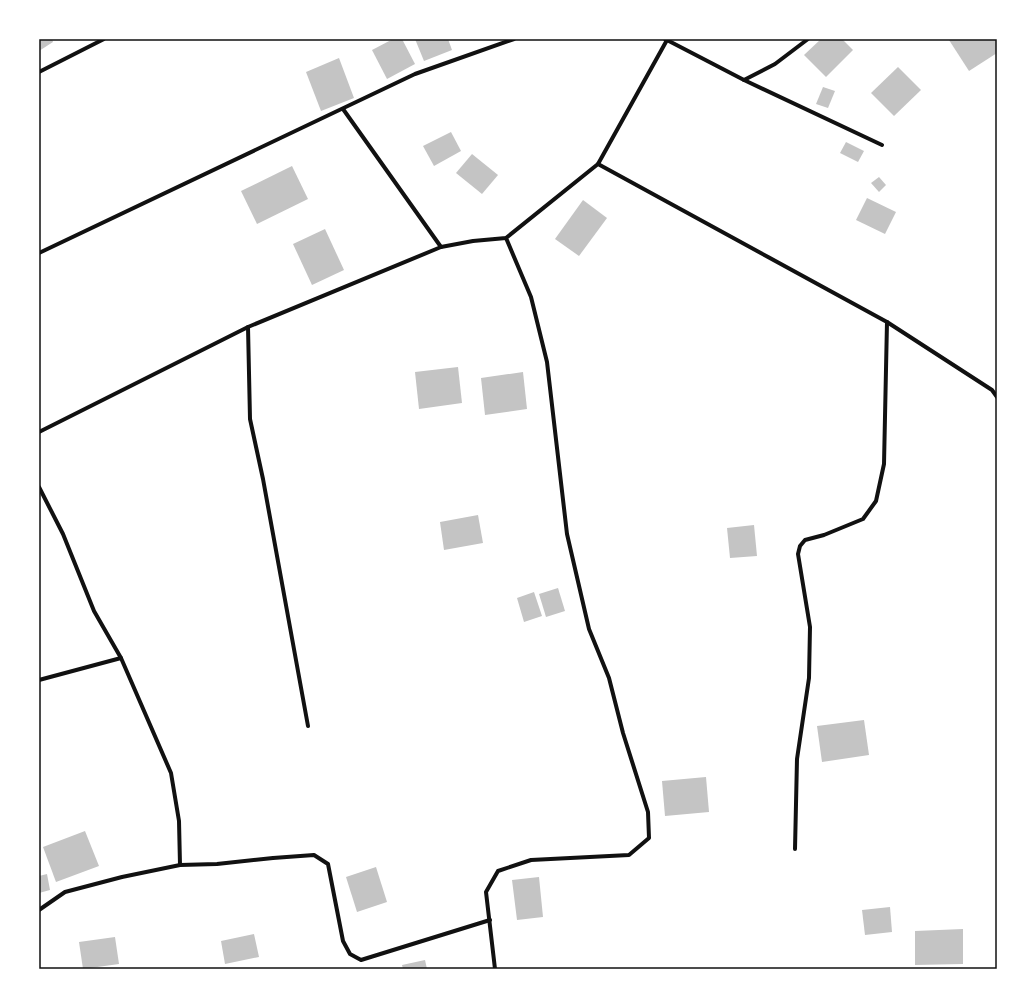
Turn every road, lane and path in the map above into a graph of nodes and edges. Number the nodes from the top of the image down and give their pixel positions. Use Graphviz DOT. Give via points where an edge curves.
graph roads {
  1 [pos="104,39"];
  2 [pos="514,39"];
  3 [pos="808,39"];
  4 [pos="666,40"];
  5 [pos="39,72"];
  6 [pos="744,80"];
  7 [pos="343,109"];
  8 [pos="882,145"];
  9 [pos="598,164"];
  10 [pos="506,238"];
  11 [pos="441,248"];
  12 [pos="39,253"];
  13 [pos="887,322"];
  14 [pos="248,327"];
  15 [pos="997,397"];
  16 [pos="39,432"];
  17 [pos="39,487"];
  18 [pos="121,658"];
  19 [pos="39,680"];
  20 [pos="308,726"];
  21 [pos="795,849"];
  22 [pos="180,866"];
  23 [pos="39,910"];
  24 [pos="490,920"];
  25 [pos="495,969"];
  1 -- 5 [label="street"];
  2 -- 7 [label="street" via="415,74"];
  3 -- 6 [label="street" via="775,64"];
  4 -- 6 [label="street"];
  4 -- 9 [label="street"];
  6 -- 8 [label="street"];
  7 -- 11 [label="street"];
  7 -- 12 [label="street"];
  9 -- 10 [label="street"];
  9 -- 13 [label="street"];
  10 -- 11 [label="street" via="473,241"];
  10 -- 24 [label="street" via="531,297 547,362 567,534 589,629 609,678 648,812 648,838 629,855 531,860 498,871 486,892"];
  11 -- 14 [label="street"];
  13 -- 15 [label="street" via="992,390"];
  13 -- 21 [label="street" via="884,464 876,501 863,519 805,540 798,554 810,627 809,678 797,759"];
  14 -- 16 [label="street"];
  14 -- 20 [label="street" via="250,419"];
  17 -- 18 [label="street" via="63,534 94,611"];
  18 -- 19 [label="street"];
  18 -- 22 [label="street" via="171,773 179,821"];
  22 -- 23 [label="street" via="65,892"];
  22 -- 24 [label="street" via="314,855 328,864 343,941 350,954 361,960"];
  24 -- 25 [label="street"];
}
